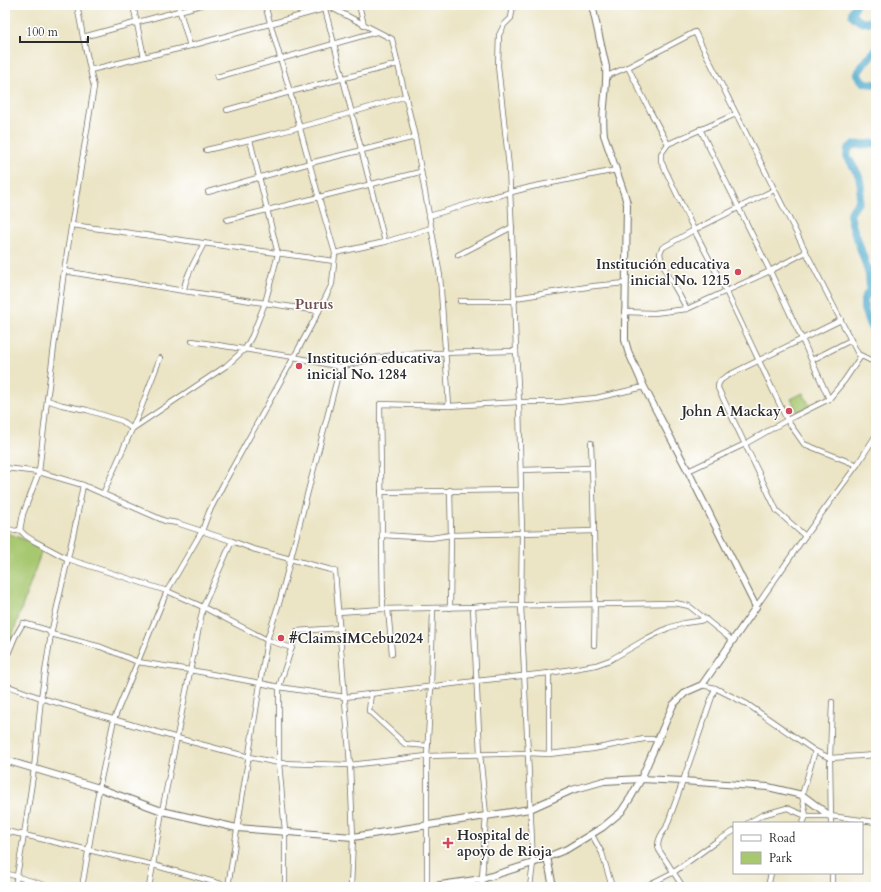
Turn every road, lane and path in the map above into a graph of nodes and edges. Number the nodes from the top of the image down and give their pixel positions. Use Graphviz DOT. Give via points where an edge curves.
graph roads {
  1 [pos="77,5"];
  2 [pos="133,5"];
  3 [pos="178,5"];
  4 [pos="201,5"];
  5 [pos="265,5"];
  6 [pos="360,5"];
  7 [pos="513,5"];
  8 [pos="592,5"];
  9 [pos="325,6"];
  10 [pos="179,11"];
  11 [pos="137,23"];
  12 [pos="270,24"];
  13 [pos="364,25"];
  14 [pos="376,32"];
  15 [pos="83,37"];
  16 [pos="334,44"];
  17 [pos="190,46"];
  18 [pos="144,57"];
  19 [pos="280,59"];
  20 [pos="398,64"];
  21 [pos="628,67"];
  22 [pos="90,70"];
  23 [pos="607,76"];
  24 [pos="217,77"];
  25 [pos="342,78"];
  26 [pos="290,92"];
  27 [pos="406,96"];
  28 [pos="227,110"];
  29 [pos="351,113"];
  30 [pos="736,114"];
  31 [pos="300,127"];
  32 [pos="700,129"];
  33 [pos="414,137"];
  34 [pos="250,140"];
  35 [pos="668,144"];
  36 [pos="206,150"];
  37 [pos="361,150"];
  38 [pos="310,163"];
  39 [pos="616,170"];
  40 [pos="420,172"];
  41 [pos="258,178"];
  42 [pos="370,185"];
  43 [pos="774,190"];
  44 [pos="208,192"];
  45 [pos="510,192"];
  46 [pos="319,198"];
  47 [pos="738,207"];
  48 [pos="266,210"];
  49 [pos="429,216"];
  50 [pos="227,220"];
  51 [pos="72,225"];
  52 [pos="431,228"];
  53 [pos="512,228"];
  54 [pos="694,230"];
  55 [pos="385,242"];
  56 [pos="204,244"];
  57 [pos="806,252"];
  58 [pos="335,253"];
  59 [pos="278,254"];
  60 [pos="458,255"];
  61 [pos="334,261"];
  62 [pos="64,271"];
  63 [pos="770,271"];
  64 [pos="626,283"];
  65 [pos="184,291"];
  66 [pos="726,291"];
  67 [pos="515,299"];
  68 [pos="460,302"];
  69 [pos="265,303"];
  70 [pos="687,309"];
  71 [pos="319,311"];
  72 [pos="624,312"];
  73 [pos="841,320"];
  74 [pos="802,339"];
  75 [pos="851,340"];
  76 [pos="192,341"];
  77 [pos="244,349"];
  78 [pos="516,351"];
  79 [pos="446,353"];
  80 [pos="861,356"];
  81 [pos="294,357"];
  82 [pos="160,358"];
  83 [pos="759,359"];
  84 [pos="812,360"];
  85 [pos="876,363"];
  86 [pos="340,366"];
  87 [pos="644,387"];
  88 [pos="829,399"];
  89 [pos="47,400"];
  90 [pos="519,402"];
  91 [pos="449,406"];
  92 [pos="787,420"];
  93 [pos="132,429"];
  94 [pos="876,435"];
  95 [pos="591,443"];
  96 [pos="745,444"];
  97 [pos="857,465"];
  98 [pos="5,468"];
  99 [pos="592,468"];
  100 [pos="521,470"];
  101 [pos="39,472"];
  102 [pos="688,472"];
  103 [pos="83,485"];
  104 [pos="450,490"];
  105 [pos="520,490"];
  106 [pos="381,492"];
  107 [pos="103,494"];
  108 [pos="5,528"];
  109 [pos="20,530"];
  110 [pos="202,531"];
  111 [pos="594,531"];
  112 [pos="522,534"];
  113 [pos="382,535"];
  114 [pos="451,536"];
  115 [pos="805,536"];
  116 [pos="232,541"];
  117 [pos="68,559"];
  118 [pos="291,560"];
  119 [pos="168,591"];
  120 [pos="596,604"];
  121 [pos="522,605"];
  122 [pos="203,607"];
  123 [pos="473,607"];
  124 [pos="756,607"];
  125 [pos="433,608"];
  126 [pos="450,608"];
  127 [pos="386,609"];
  128 [pos="338,612"];
  129 [pos="706,619"];
  130 [pos="340,628"];
  131 [pos="51,634"];
  132 [pos="267,640"];
  133 [pos="733,641"];
  134 [pos="594,645"];
  135 [pos="292,648"];
  136 [pos="392,654"];
  137 [pos="5,660"];
  138 [pos="138,662"];
  139 [pos="190,670"];
  140 [pos="549,673"];
  141 [pos="525,676"];
  142 [pos="476,681"];
  143 [pos="260,683"];
  144 [pos="5,685"];
  145 [pos="702,685"];
  146 [pos="431,686"];
  147 [pos="279,687"];
  148 [pos="715,688"];
  149 [pos="371,694"];
  150 [pos="345,697"];
  151 [pos="41,698"];
  152 [pos="832,702"];
  153 [pos="114,719"];
  154 [pos="176,738"];
  155 [pos="658,739"];
  156 [pos="428,746"];
  157 [pos="815,751"];
  158 [pos="528,753"];
  159 [pos="480,754"];
  160 [pos="549,754"];
  161 [pos="876,755"];
  162 [pos="428,756"];
  163 [pos="249,757"];
  164 [pos="830,758"];
  165 [pos="5,760"];
  166 [pos="279,763"];
  167 [pos="350,765"];
  168 [pos="34,769"];
  169 [pos="641,779"];
  170 [pos="683,780"];
  171 [pos="99,788"];
  172 [pos="802,795"];
  173 [pos="530,809"];
  174 [pos="162,811"];
  175 [pos="486,815"];
  176 [pos="806,816"];
  177 [pos="830,816"];
  178 [pos="750,822"];
  179 [pos="804,822"];
  180 [pos="831,822"];
  181 [pos="876,822"];
  182 [pos="427,825"];
  183 [pos="237,828"];
  184 [pos="5,831"];
  185 [pos="285,831"];
  186 [pos="733,832"];
  187 [pos="592,834"];
  188 [pos="24,835"];
  189 [pos="353,837"];
  190 [pos="89,850"];
  191 [pos="547,857"];
  192 [pos="533,863"];
  193 [pos="153,865"];
  194 [pos="674,872"];
  195 [pos="5,873"];
  196 [pos="770,874"];
  197 [pos="832,874"];
  198 [pos="17,876"];
  199 [pos="482,879"];
  200 [pos="15,887"];
  201 [pos="51,887"];
  202 [pos="82,887"];
  203 [pos="149,887"];
  204 [pos="229,887"];
  205 [pos="285,887"];
  206 [pos="352,887"];
  207 [pos="423,887"];
  208 [pos="427,887"];
  209 [pos="483,887"];
  210 [pos="530,887"];
  211 [pos="553,887"];
  212 [pos="612,887"];
  213 [pos="644,887"];
  214 [pos="683,887"];
  215 [pos="768,887"];
  216 [pos="832,887"];
  1 -- 15 [label="street"];
  2 -- 11 [label="street"];
  3 -- 10 [label="street"];
  4 -- 10 [label="street"];
  5 -- 12 [label="street"];
  6 -- 13 [label="street"];
  7 -- 45 [label="street" via="511,18 499,35 498,49"];
  8 -- 23 [label="street"];
  9 -- 12 [label="street"];
  9 -- 13 [label="street"];
  9 -- 16 [label="street"];
  10 -- 11 [label="street"];
  10 -- 17 [label="street"];
  11 -- 15 [label="street"];
  11 -- 18 [label="street"];
  12 -- 17 [label="street"];
  12 -- 19 [label="street"];
  13 -- 14 [label="street"];
  14 -- 16 [label="street"];
  14 -- 20 [label="street" via="392,40"];
  15 -- 22 [label="street"];
  16 -- 19 [label="street"];
  16 -- 25 [label="street"];
  17 -- 18 [label="street"];
  18 -- 22 [label="street"];
  19 -- 24 [label="street"];
  19 -- 26 [label="street"];
  20 -- 25 [label="street"];
  20 -- 27 [label="street"];
  21 -- 23 [label="street"];
  21 -- 30 [label="street" via="695,32"];
  21 -- 35 [label="street"];
  22 -- 51 [label="street" via="94,87"];
  23 -- 39 [label="street" via="603,125"];
  25 -- 26 [label="street"];
  25 -- 29 [label="street"];
  26 -- 28 [label="street"];
  26 -- 31 [label="street"];
  27 -- 29 [label="street"];
  27 -- 33 [label="street"];
  29 -- 31 [label="street"];
  29 -- 37 [label="street"];
  30 -- 32 [label="street"];
  30 -- 43 [label="street"];
  31 -- 34 [label="street"];
  31 -- 38 [label="street"];
  32 -- 35 [label="street"];
  32 -- 47 [label="street"];
  33 -- 37 [label="street"];
  33 -- 40 [label="street"];
  34 -- 36 [label="street"];
  34 -- 41 [label="street"];
  35 -- 54 [label="street" via="661,154 661,161"];
  37 -- 38 [label="street"];
  37 -- 42 [label="street"];
  38 -- 41 [label="street"];
  38 -- 46 [label="street"];
  39 -- 45 [label="street"];
  39 -- 64 [label="street" via="627,204"];
  40 -- 42 [label="street"];
  40 -- 49 [label="street"];
  41 -- 44 [label="street"];
  41 -- 48 [label="street"];
  42 -- 46 [label="street"];
  42 -- 55 [label="street"];
  43 -- 47 [label="street"];
  43 -- 57 [label="street"];
  45 -- 49 [label="street"];
  45 -- 53 [label="street"];
  46 -- 48 [label="street"];
  46 -- 58 [label="street"];
  47 -- 54 [label="street"];
  47 -- 63 [label="street"];
  48 -- 50 [label="street"];
  48 -- 59 [label="street"];
  49 -- 52 [label="street"];
  51 -- 56 [label="street"];
  51 -- 62 [label="street"];
  52 -- 55 [label="street"];
  52 -- 79 [label="street" via="440,276"];
  53 -- 60 [label="street"];
  53 -- 67 [label="street"];
  54 -- 66 [label="street"];
  54 -- 70 [label="street" via="665,245 660,253 667,273"];
  55 -- 58 [label="street"];
  56 -- 59 [label="street"];
  56 -- 65 [label="street" via="190,271"];
  57 -- 63 [label="street"];
  57 -- 73 [label="street"];
  58 -- 61 [label="street"];
  59 -- 61 [label="street"];
  59 -- 69 [label="street"];
  61 -- 71 [label="street" via="332,284"];
  62 -- 65 [label="street"];
  62 -- 89 [label="street"];
  63 -- 66 [label="street"];
  63 -- 74 [label="street"];
  64 -- 67 [label="street"];
  64 -- 72 [label="street"];
  65 -- 69 [label="street"];
  66 -- 70 [label="street"];
  66 -- 83 [label="street"];
  67 -- 68 [label="street"];
  67 -- 78 [label="street"];
  69 -- 71 [label="street"];
  69 -- 77 [label="street"];
  70 -- 72 [label="street" via="654,313"];
  71 -- 81 [label="street"];
  72 -- 87 [label="street" via="625,340"];
  73 -- 74 [label="street"];
  73 -- 75 [label="street"];
  74 -- 83 [label="street"];
  74 -- 84 [label="street"];
  75 -- 80 [label="street"];
  75 -- 84 [label="street"];
  76 -- 77 [label="street"];
  77 -- 81 [label="street"];
  77 -- 93 [label="street" via="226,366"];
  78 -- 79 [label="street"];
  78 -- 90 [label="street"];
  79 -- 86 [label="street" via="400,354"];
  79 -- 91 [label="street"];
  80 -- 85 [label="street"];
  80 -- 88 [label="street"];
  81 -- 86 [label="street"];
  81 -- 110 [label="street" via="209,512"];
  82 -- 93 [label="street"];
  83 -- 92 [label="street"];
  83 -- 96 [label="street" via="723,378 718,388"];
  84 -- 88 [label="street"];
  86 -- 118 [label="street"];
  87 -- 90 [label="street" via="596,398 560,402"];
  87 -- 102 [label="street"];
  88 -- 92 [label="street"];
  89 -- 93 [label="street" via="122,421"];
  89 -- 101 [label="street"];
  90 -- 91 [label="street"];
  90 -- 100 [label="street"];
  91 -- 106 [label="street" via="380,404"];
  92 -- 96 [label="street"];
  92 -- 97 [label="street" via="804,444"];
  93 -- 107 [label="street"];
  94 -- 97 [label="street"];
  95 -- 99 [label="street"];
  96 -- 102 [label="street"];
  96 -- 115 [label="street" via="777,511"];
  97 -- 115 [label="street"];
  98 -- 101 [label="street"];
  99 -- 100 [label="street"];
  99 -- 111 [label="street"];
  100 -- 105 [label="street"];
  101 -- 103 [label="street"];
  101 -- 109 [label="street" via="23,514"];
  102 -- 124 [label="street"];
  103 -- 107 [label="street"];
  103 -- 117 [label="street"];
  104 -- 105 [label="street"];
  104 -- 106 [label="street"];
  104 -- 114 [label="street"];
  105 -- 112 [label="street"];
  106 -- 113 [label="street"];
  107 -- 110 [label="street" via="165,521"];
  108 -- 109 [label="street"];
  109 -- 117 [label="street" via="34,541"];
  110 -- 116 [label="street"];
  110 -- 119 [label="street"];
  111 -- 112 [label="street"];
  111 -- 120 [label="street"];
  112 -- 114 [label="street"];
  112 -- 121 [label="street"];
  113 -- 114 [label="street" via="431,538"];
  113 -- 127 [label="street"];
  114 -- 126 [label="street"];
  115 -- 124 [label="street"];
  116 -- 118 [label="street"];
  116 -- 122 [label="street"];
  117 -- 119 [label="street"];
  117 -- 131 [label="street"];
  118 -- 128 [label="street" via="335,571"];
  118 -- 132 [label="street"];
  119 -- 122 [label="street"];
  119 -- 138 [label="street"];
  120 -- 121 [label="street"];
  120 -- 129 [label="street" via="675,603 689,606"];
  120 -- 134 [label="street"];
  121 -- 123 [label="street"];
  121 -- 141 [label="street"];
  122 -- 132 [label="street"];
  122 -- 139 [label="street"];
  123 -- 126 [label="street"];
  123 -- 142 [label="street"];
  124 -- 133 [label="street"];
  125 -- 126 [label="street"];
  125 -- 127 [label="street"];
  125 -- 146 [label="street"];
  127 -- 128 [label="street"];
  127 -- 136 [label="street"];
  128 -- 130 [label="street"];
  129 -- 133 [label="street"];
  129 -- 140 [label="street" via="668,628 596,665"];
  130 -- 135 [label="street" via="297,631"];
  130 -- 150 [label="street"];
  131 -- 137 [label="street" via="47,630 23,624"];
  131 -- 138 [label="street" via="101,647"];
  131 -- 151 [label="street"];
  132 -- 135 [label="street"];
  132 -- 143 [label="street"];
  133 -- 145 [label="street"];
  135 -- 147 [label="street"];
  138 -- 139 [label="street"];
  138 -- 153 [label="street"];
  139 -- 143 [label="street"];
  139 -- 154 [label="street"];
  140 -- 141 [label="street"];
  140 -- 160 [label="street"];
  141 -- 142 [label="street"];
  141 -- 158 [label="street"];
  142 -- 146 [label="street"];
  142 -- 159 [label="street"];
  143 -- 147 [label="street"];
  143 -- 163 [label="street"];
  144 -- 151 [label="street"];
  145 -- 148 [label="street"];
  145 -- 155 [label="street" via="686,692 673,705"];
  146 -- 149 [label="street"];
  146 -- 156 [label="street"];
  147 -- 150 [label="street"];
  147 -- 166 [label="street"];
  148 -- 157 [label="street" via="747,704"];
  148 -- 170 [label="street"];
  149 -- 150 [label="street"];
  149 -- 156 [label="street" via="369,711 405,744"];
  150 -- 167 [label="street"];
  151 -- 153 [label="street"];
  151 -- 168 [label="street"];
  152 -- 164 [label="street"];
  153 -- 154 [label="street"];
  153 -- 171 [label="street"];
  154 -- 163 [label="street"];
  154 -- 174 [label="street"];
  155 -- 160 [label="street" via="644,739 593,750"];
  155 -- 169 [label="street"];
  156 -- 162 [label="street"];
  157 -- 164 [label="street"];
  157 -- 172 [label="street"];
  158 -- 159 [label="street"];
  158 -- 160 [label="street"];
  158 -- 173 [label="street"];
  159 -- 162 [label="street"];
  159 -- 175 [label="street"];
  161 -- 164 [label="street"];
  162 -- 167 [label="street"];
  162 -- 182 [label="street"];
  163 -- 166 [label="street"];
  163 -- 183 [label="street"];
  164 -- 177 [label="street"];
  165 -- 168 [label="street"];
  166 -- 167 [label="street"];
  166 -- 185 [label="street"];
  167 -- 189 [label="street"];
  168 -- 171 [label="street"];
  168 -- 188 [label="street"];
  169 -- 170 [label="street"];
  169 -- 173 [label="street" via="604,781 572,790"];
  169 -- 187 [label="street" via="621,812"];
  170 -- 172 [label="street" via="768,787"];
  170 -- 194 [label="street" via="658,846"];
  171 -- 174 [label="street"];
  171 -- 190 [label="street"];
  172 -- 176 [label="street"];
  172 -- 177 [label="street"];
  173 -- 175 [label="street"];
  173 -- 192 [label="street"];
  174 -- 183 [label="street"];
  174 -- 193 [label="street"];
  175 -- 182 [label="street"];
  175 -- 199 [label="street"];
  176 -- 177 [label="street"];
  176 -- 178 [label="street" via="787,808 762,815"];
  176 -- 179 [label="street"];
  177 -- 180 [label="street"];
  177 -- 181 [label="street"];
  182 -- 189 [label="street"];
  182 -- 208 [label="street"];
  183 -- 185 [label="street"];
  183 -- 204 [label="street"];
  184 -- 188 [label="street"];
  185 -- 189 [label="street"];
  185 -- 205 [label="street"];
  186 -- 194 [label="street"];
  187 -- 191 [label="street"];
  187 -- 212 [label="street" via="602,853"];
  188 -- 190 [label="street"];
  188 -- 198 [label="street"];
  189 -- 206 [label="street"];
  190 -- 193 [label="street"];
  190 -- 202 [label="street"];
  191 -- 192 [label="street"];
  191 -- 211 [label="street"];
  192 -- 199 [label="street"];
  192 -- 210 [label="street"];
  193 -- 203 [label="street"];
  193 -- 204 [label="street"];
  194 -- 213 [label="street"];
  194 -- 214 [label="street"];
  195 -- 198 [label="street"];
  196 -- 215 [label="street"];
  197 -- 216 [label="street"];
  198 -- 200 [label="street"];
  198 -- 201 [label="street"];
  199 -- 208 [label="street"];
  199 -- 209 [label="street"];
  207 -- 208 [label="street"];
}
